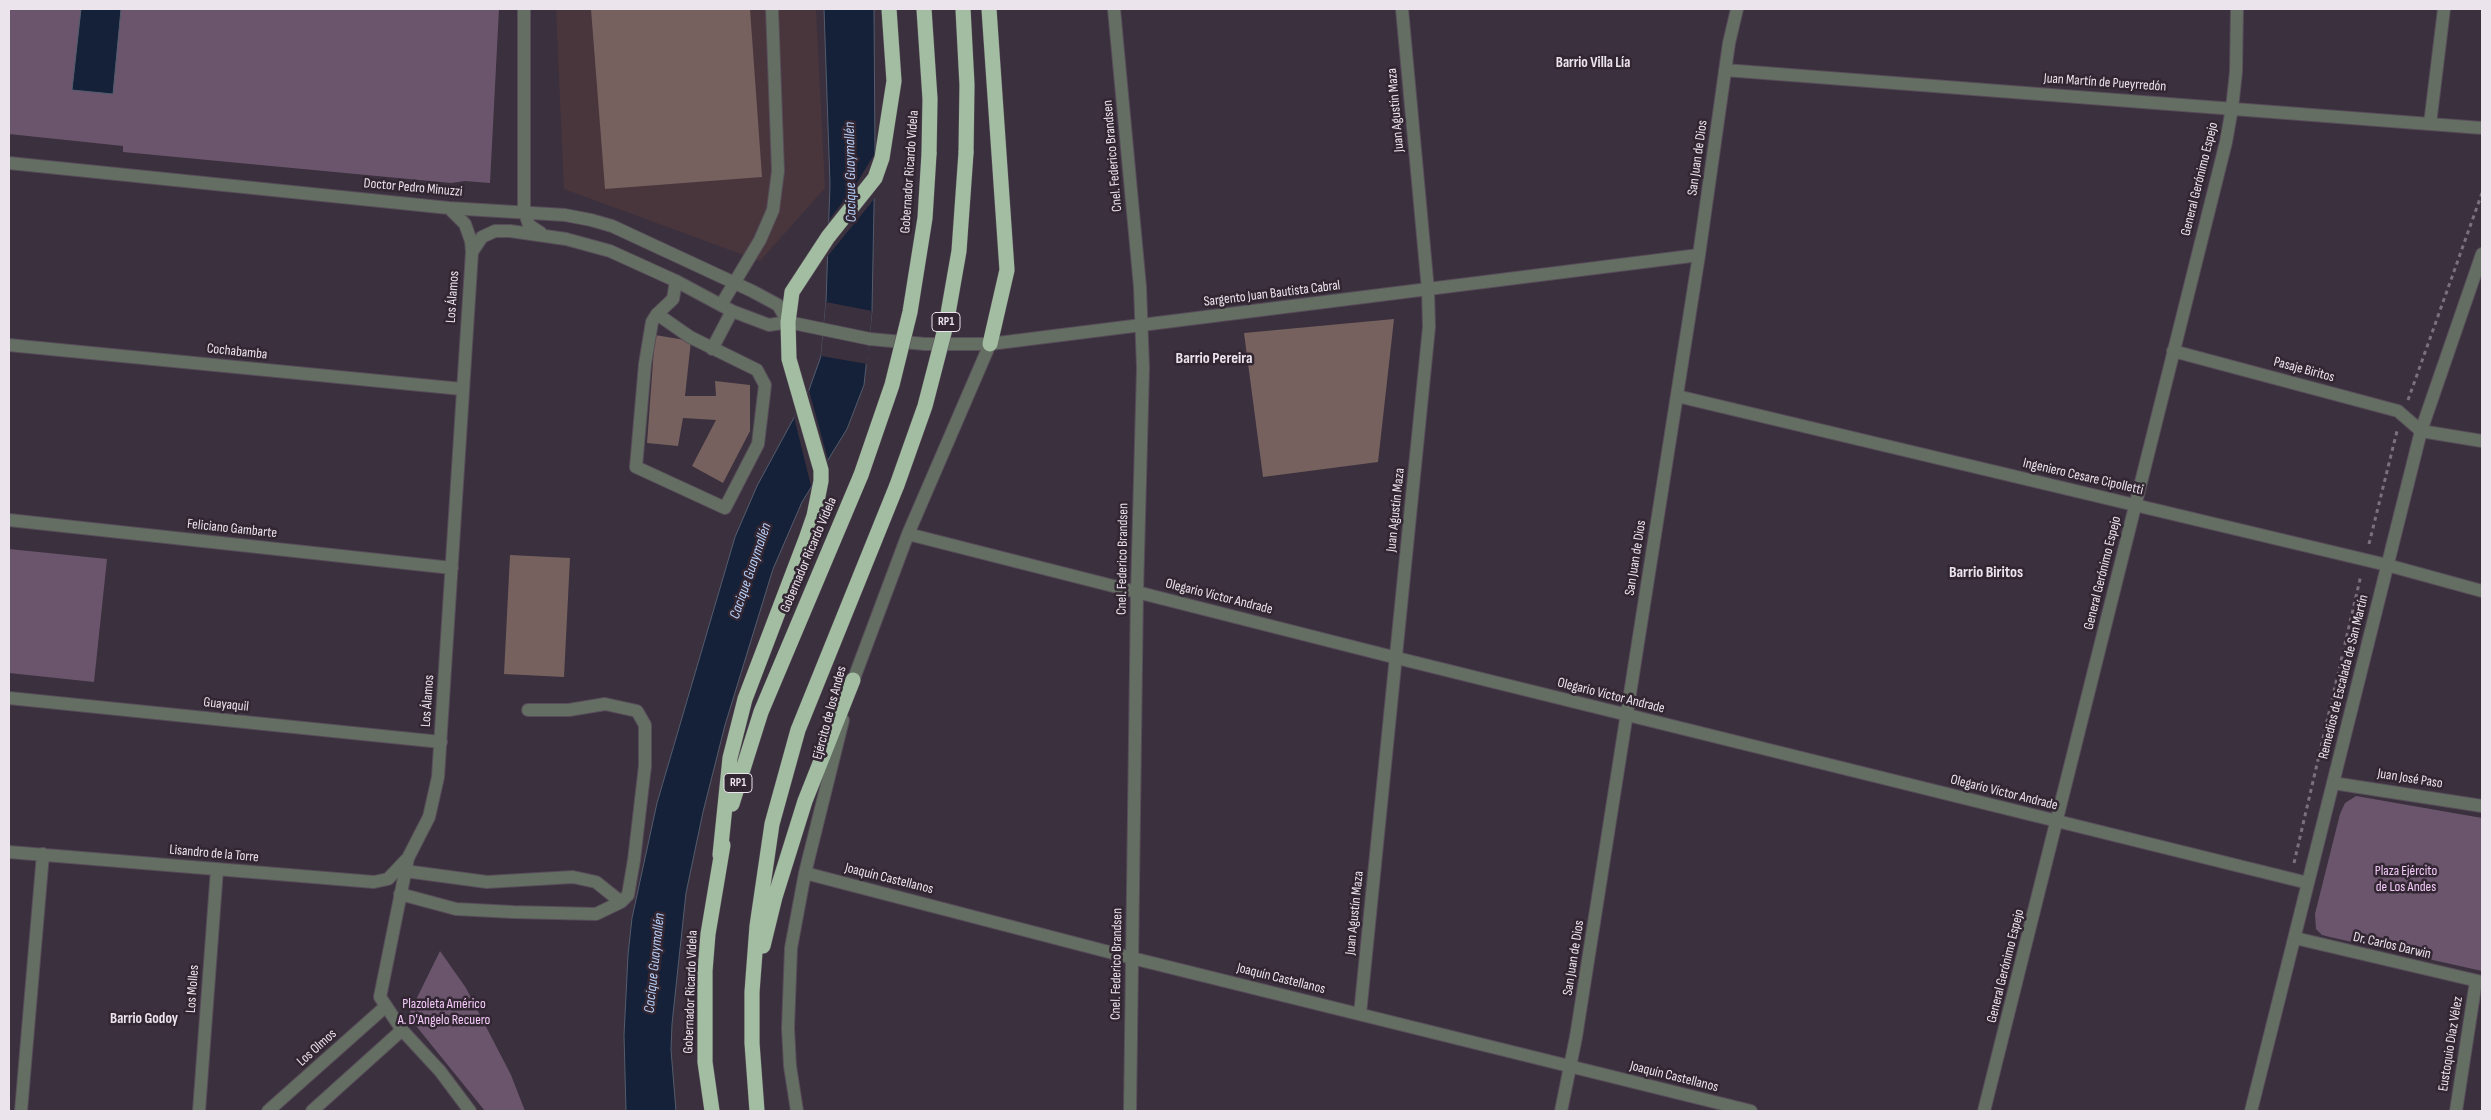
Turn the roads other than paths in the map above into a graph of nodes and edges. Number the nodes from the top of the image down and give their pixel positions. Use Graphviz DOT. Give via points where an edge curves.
graph roads {
  1 [pos="524,9"];
  2 [pos="772,9"];
  3 [pos="889,9"];
  4 [pos="924,9"];
  5 [pos="963,9"];
  6 [pos="988,9"];
  7 [pos="1114,9"];
  8 [pos="1402,9"];
  9 [pos="1737,9"];
  10 [pos="2237,9"];
  11 [pos="2444,9"];
  12 [pos="1725,70"];
  13 [pos="2232,108"];
  14 [pos="2430,124"];
  15 [pos="2482,128"];
  16 [pos="9,163"];
  17 [pos="449,208"];
  18 [pos="524,211"];
  19 [pos="543,234"];
  20 [pos="472,252"];
  21 [pos="2482,254"];
  22 [pos="1699,255"];
  23 [pos="676,281"];
  24 [pos="734,283"];
  25 [pos="1428,290"];
  26 [pos="727,308"];
  27 [pos="657,314"];
  28 [pos="788,322"];
  29 [pos="1142,325"];
  30 [pos="990,344"];
  31 [pos="9,345"];
  32 [pos="712,349"];
  33 [pos="2173,351"];
  34 [pos="462,389"];
  35 [pos="1677,396"];
  36 [pos="2421,431"];
  37 [pos="2482,441"];
  38 [pos="2135,505"];
  39 [pos="9,520"];
  40 [pos="908,534"];
  41 [pos="2387,565"];
  42 [pos="452,568"];
  43 [pos="2482,590"];
  44 [pos="1137,592"];
  45 [pos="1397,658"];
  46 [pos="852,680"];
  47 [pos="9,698"];
  48 [pos="528,710"];
  49 [pos="1627,715"];
  50 [pos="441,742"];
  51 [pos="2333,783"];
  52 [pos="2482,806"];
  53 [pos="2058,822"];
  54 [pos="9,852"];
  55 [pos="43,854"];
  56 [pos="720,855"];
  57 [pos="408,858"];
  58 [pos="217,869"];
  59 [pos="405,871"];
  60 [pos="805,873"];
  61 [pos="2308,883"];
  62 [pos="400,894"];
  63 [pos="621,902"];
  64 [pos="2295,938"];
  65 [pos="1132,958"];
  66 [pos="2479,982"];
  67 [pos="752,992"];
  68 [pos="385,1007"];
  69 [pos="1360,1014"];
  70 [pos="402,1030"];
  71 [pos="1570,1066"];
  72 [pos="756,1095"];
  73 [pos="21,1111"];
  74 [pos="199,1111"];
  75 [pos="268,1111"];
  76 [pos="312,1111"];
  77 [pos="470,1111"];
  78 [pos="712,1111"];
  79 [pos="757,1111"];
  80 [pos="762,1111"];
  81 [pos="797,1111"];
  82 [pos="1130,1111"];
  83 [pos="1561,1111"];
  84 [pos="1751,1111"];
  85 [pos="1984,1111"];
  86 [pos="2251,1111"];
  87 [pos="2456,1111"];
  1 -- 18 [label="street"];
  2 -- 24 [label="street" via="778,170 773,210 760,240"];
  3 -- 28 [label="highway" via="894,81 887,139 875,178 797,282 792,292"];
  4 -- 56 [label="highway, Gobernador Ricardo Videla / RP1, bridge" via="930,154 910,312 892,384 861,475 761,712 731,807"];
  5 -- 67 [label="highway, RP1, bridge" via="966,153 958,251 946,325 925,406 798,730 782,782 765,863"];
  6 -- 30 [label="highway" via="1007,270"];
  7 -- 29 [label="street, Cnel. Federico Brandsen"];
  8 -- 25 [label="street, Juan Agustín Maza"];
  9 -- 12 [label="street, San Juan de Dios"];
  10 -- 13 [label="street, General Gerónimo Espejo"];
  11 -- 14 [label="street"];
  12 -- 13 [label="street, Juan Martín de Pueyrredón"];
  12 -- 22 [label="street, San Juan de Dios"];
  13 -- 14 [label="street, Juan Martín de Pueyrredón"];
  13 -- 33 [label="street, General Gerónimo Espejo"];
  14 -- 15 [label="street, Juan Martín de Pueyrredón"];
  16 -- 17 [label="street, Doctor Pedro Minuzzi"];
  17 -- 18 [label="street, Doctor Pedro Minuzzi"];
  17 -- 20 [label="street, Los Álamos" via="465,224"];
  18 -- 19 [label="street" via="529,225"];
  18 -- 24 [label="street, Doctor Pedro Minuzzi" via="565,214 612,226"];
  19 -- 20 [label="street" via="496,231 482,237"];
  19 -- 23 [label="street" via="610,251"];
  20 -- 34 [label="street, Los Álamos"];
  21 -- 36 [label="street, Remedios de Escalada de San Martín"];
  22 -- 25 [label="street, Sargento Juan Bautista Cabral"];
  22 -- 35 [label="street, San Juan de Dios"];
  23 -- 26 [label="street"];
  23 -- 27 [label="street" via="673,299"];
  24 -- 26 [label="street"];
  24 -- 28 [label="street, Doctor Pedro Minuzzi" via="778,305"];
  25 -- 29 [label="street, Sargento Juan Bautista Cabral"];
  25 -- 45 [label="street, Juan Agustín Maza" via="1429,327"];
  26 -- 28 [label="street" via="769,325"];
  26 -- 32 [label="street"];
  27 -- 32 [label="street"];
  27 -- 32 [label="street" via="652,322 646,364 636,467 726,508 758,444 765,384 757,370"];
  28 -- 30 [label="street, Sargento Juan Bautista Cabral" via="870,339 925,344"];
  28 -- 56 [label="highway" via="789,359 821,470 814,516 745,699 736,733 730,758"];
  29 -- 30 [label="street, Sargento Juan Bautista Cabral"];
  29 -- 44 [label="street, Cnel. Federico Brandsen" via="1144,368"];
  30 -- 40 [label="street, Ejército de los Andes"];
  31 -- 34 [label="street, Cochabamba"];
  33 -- 36 [label="street, Pasaje Biritos" via="2398,411"];
  33 -- 38 [label="street, General Gerónimo Espejo"];
  34 -- 42 [label="street, Los Álamos"];
  35 -- 38 [label="street, Ingeniero Cesare Cipolletti"];
  35 -- 49 [label="street, San Juan de Dios"];
  36 -- 37 [label="street"];
  36 -- 41 [label="street, Remedios de Escalada de San Martín"];
  38 -- 41 [label="street, Ingeniero Cesare Cipolletti"];
  38 -- 53 [label="street, General Gerónimo Espejo"];
  39 -- 42 [label="street, Feliciano Gambarte"];
  40 -- 44 [label="street, Olegario Víctor Andrade"];
  40 -- 46 [label="street, Ejército de los Andes"];
  41 -- 43 [label="street, Ingeniero Cesare Cipolletti"];
  41 -- 51 [label="street, Remedios de Escalada de San Martín"];
  42 -- 50 [label="street, Los Álamos"];
  44 -- 45 [label="street, Olegario Víctor Andrade"];
  44 -- 65 [label="street, Cnel. Federico Brandsen"];
  45 -- 49 [label="street, Olegario Víctor Andrade"];
  45 -- 69 [label="street, Juan Agustín Maza"];
  46 -- 60 [label="street, Ejército de los Andes"];
  46 -- 67 [label="highway" via="805,801 775,898"];
  47 -- 50 [label="street, Guayaquil"];
  48 -- 63 [label="street" via="569,710 604,704 638,711 645,724 645,766 634,860 628,895"];
  49 -- 53 [label="street, Olegario Víctor Andrade"];
  49 -- 71 [label="street, San Juan de Dios"];
  50 -- 57 [label="street, Los Álamos" via="435,797"];
  51 -- 52 [label="street, Juan José Paso"];
  51 -- 61 [label="street, Remedios de Escalada de San Martín"];
  53 -- 61 [label="street, Olegario Víctor Andrade"];
  53 -- 85 [label="street, General Gerónimo Espejo"];
  54 -- 55 [label="street, Lisandro de la Torre"];
  55 -- 58 [label="street, Lisandro de la Torre"];
  55 -- 73 [label="street"];
  56 -- 78 [label="highway, Gobernador Ricardo Videla / RP1" via="708,934 705,980 705,1062"];
  57 -- 58 [label="street, Lisandro de la Torre" via="388,879 374,882"];
  57 -- 59 [label="street, Los Álamos"];
  58 -- 74 [label="street, Los Molles"];
  59 -- 62 [label="street, Los Álamos"];
  59 -- 63 [label="street" via="487,882 573,877 596,882"];
  60 -- 65 [label="street, Joaquín Castellanos"];
  60 -- 81 [label="street, Ejército de los Andes" via="789,975 790,1066"];
  61 -- 64 [label="street, Remedios de Escalada de San Martín"];
  62 -- 63 [label="street" via="456,909 513,912 596,914"];
  62 -- 68 [label="street, Los Álamos" via="380,997"];
  64 -- 66 [label="street, Dr. Carlos Darwin"];
  64 -- 86 [label="street, Remedios de Escalada de San Martín"];
  65 -- 69 [label="street, Joaquín Castellanos"];
  65 -- 82 [label="street, Cnel. Federico Brandsen"];
  66 -- 87 [label="street, Eustoquio Díaz Vélez"];
  67 -- 72 [label="highway, RP1"];
  68 -- 70 [label="street"];
  68 -- 75 [label="street, Los Olmos"];
  69 -- 71 [label="street, Joaquín Castellanos"];
  70 -- 76 [label="street"];
  70 -- 77 [label="street" via="440,1071"];
  71 -- 83 [label="street, San Juan de Dios"];
  71 -- 84 [label="street, Joaquín Castellanos"];
  72 -- 79 [label="highway, RP1"];
  72 -- 80 [label="highway"];
}
